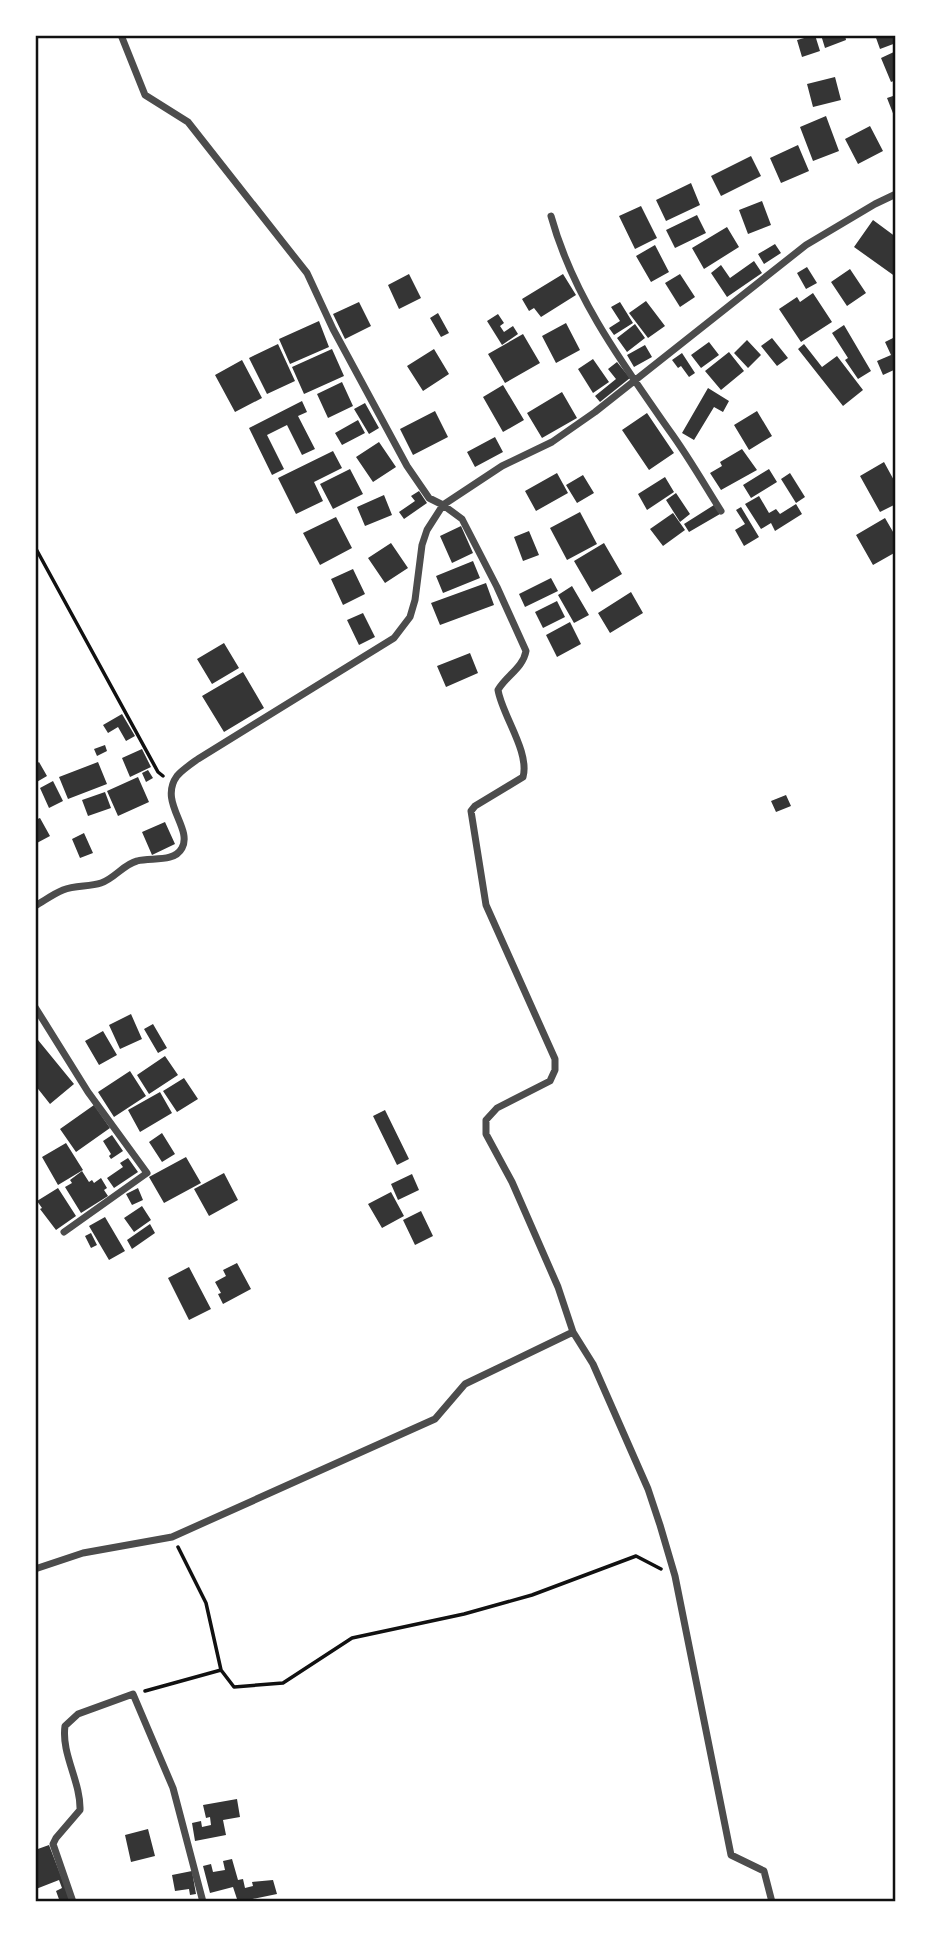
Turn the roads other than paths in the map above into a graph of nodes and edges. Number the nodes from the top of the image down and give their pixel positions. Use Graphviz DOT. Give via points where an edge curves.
graph roads {
  1 [pos="121,35"];
  2 [pos="896,194"];
  3 [pos="551,216"];
  4 [pos="635,380"];
  5 [pos="443,505"];
  6 [pos="721,511"];
  7 [pos="35,906"];
  8 [pos="35,1007"];
  9 [pos="64,1232"];
  10 [pos="573,1332"];
  11 [pos="35,1569"];
  12 [pos="73,1902"];
  13 [pos="203,1902"];
  14 [pos="772,1902"];
  1 -- 5 [label="street" via="145,95 188,122 307,273 407,466 429,498"];
  2 -- 4 [label="street" via="806,245"];
  3 -- 4 [label="street" via="559,244 599,328"];
  4 -- 5 [label="street" via="552,442 502,466"];
  4 -- 6 [label="street"];
  5 -- 7 [label="street" via="422,545 410,617 394,638 177,775 171,794 185,836 177,855 133,862 101,883 65,889"];
  5 -- 10 [label="street" via="462,519 526,651 520,666 498,690 517,742 523,777 471,811 486,905 555,1059 555,1070 550,1081 497,1108 486,1120 486,1134 512,1182"];
  8 -- 9 [label="street" via="88,1092 147,1173"];
  10 -- 11 [label="street" via="465,1384 435,1419 172,1536 83,1553"];
  10 -- 14 [label="street" via="593,1364 648,1489 675,1576 731,1855 764,1871"];
  12 -- 13 [label="street" via="53,1844 80,1811 63,1739 65,1726 78,1714 133,1694 173,1788"];
}
